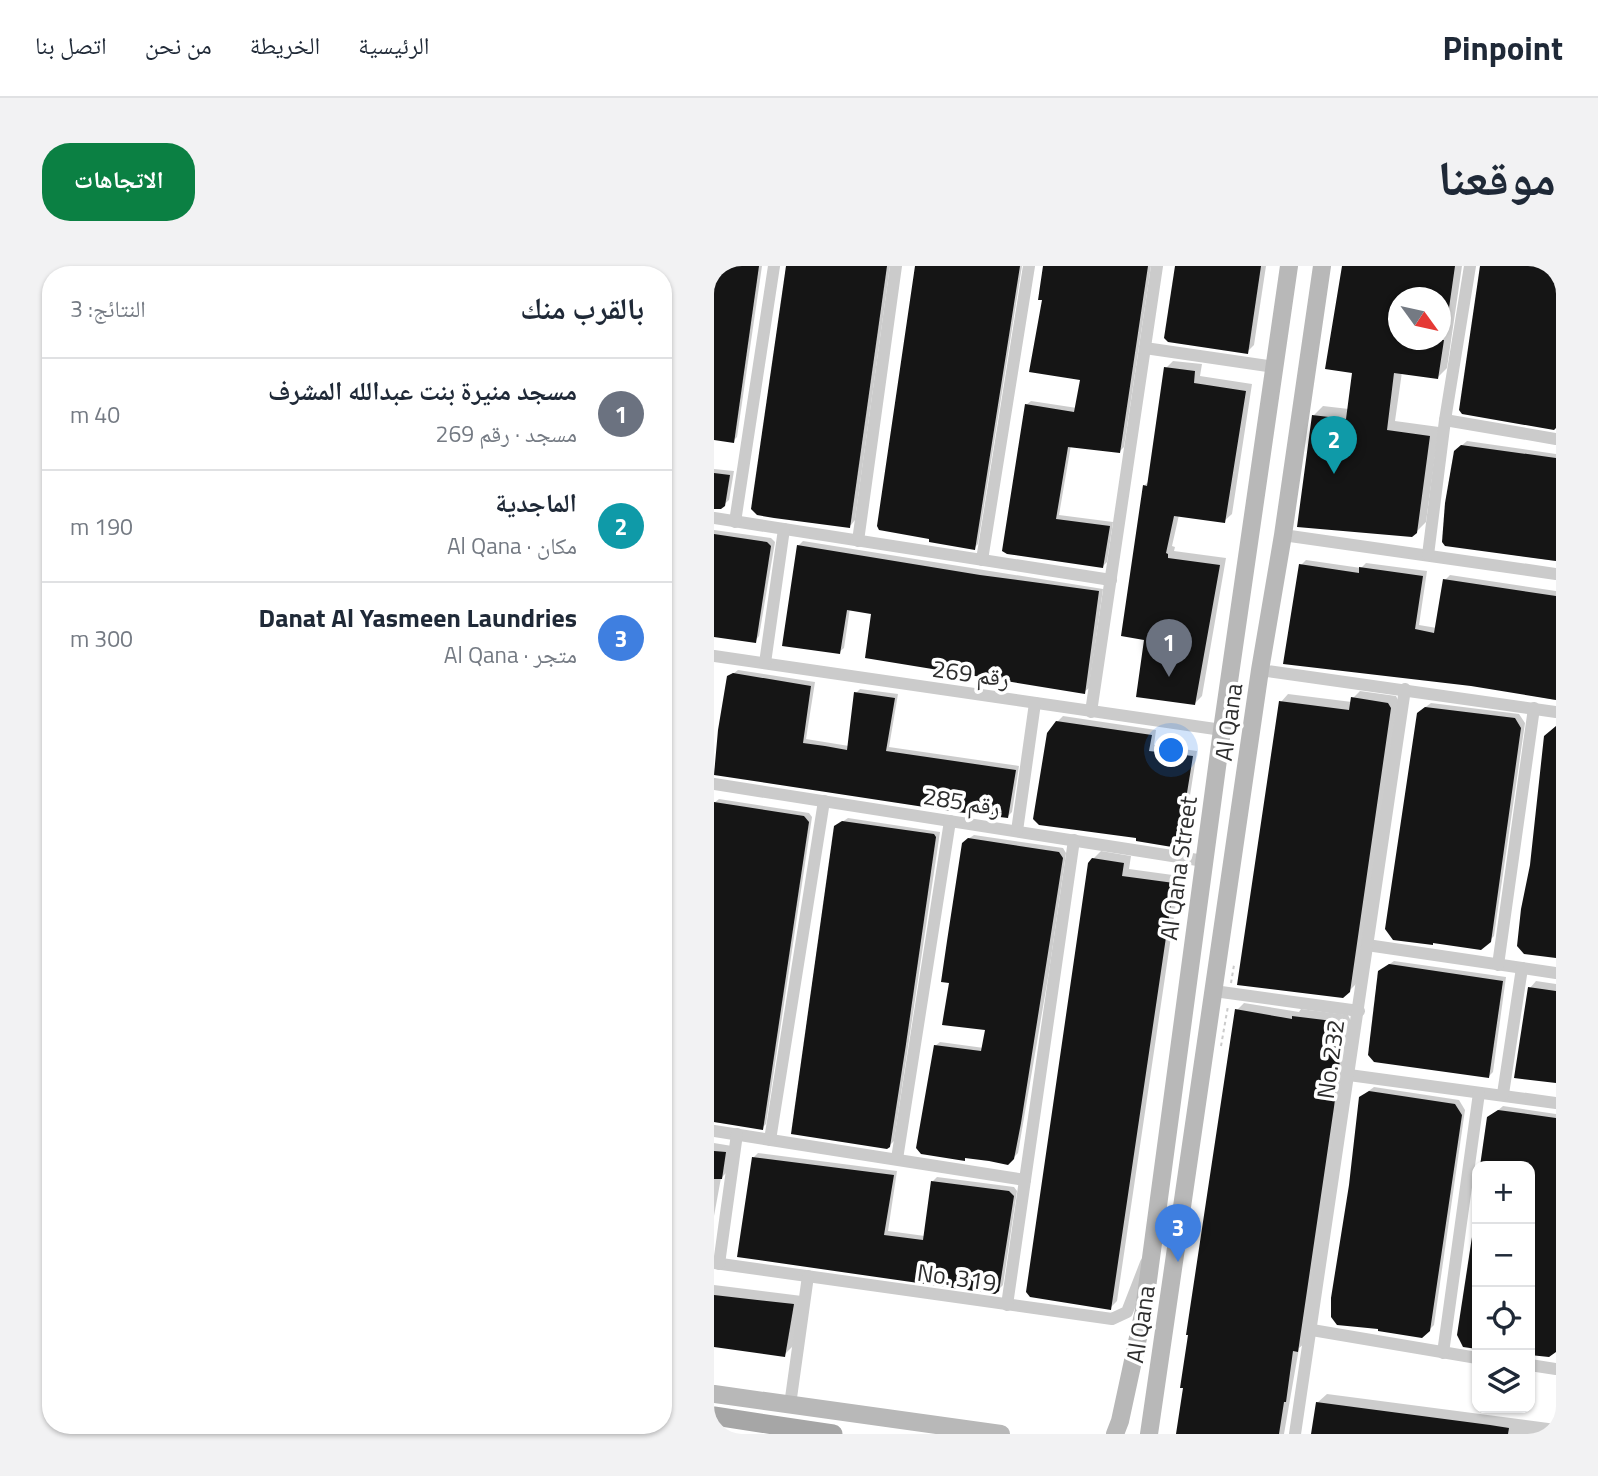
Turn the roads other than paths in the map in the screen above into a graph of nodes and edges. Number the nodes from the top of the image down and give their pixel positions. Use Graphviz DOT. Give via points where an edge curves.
graph roads {
  1 [pos="774,266"];
  2 [pos="896,266"];
  3 [pos="1029,266"];
  4 [pos="1157,266"];
  5 [pos="1289,266"];
  6 [pos="1322,266"];
  7 [pos="1470,266"];
  8 [pos="1145,348"];
  9 [pos="1275,367"];
  10 [pos="1445,420"];
  11 [pos="1556,439"];
  12 [pos="714,518"];
  13 [pos="735,522"];
  14 [pos="784,529"];
  15 [pos="1283,535"];
  16 [pos="858,541"];
  17 [pos="1428,555"];
  18 [pos="982,560"];
  19 [pos="1556,574"];
  20 [pos="1111,580"];
  21 [pos="714,658"];
  22 [pos="765,663"];
  23 [pos="1260,670"];
  24 [pos="1405,689"];
  25 [pos="1035,703"];
  26 [pos="1534,708"];
  27 [pos="1091,712"];
  28 [pos="1556,712"];
  29 [pos="1222,730"];
  30 [pos="714,784"];
  31 [pos="824,801"];
  32 [pos="950,821"];
  33 [pos="1017,831"];
  34 [pos="1074,840"];
  35 [pos="1204,861"];
  36 [pos="1367,945"];
  37 [pos="1498,965"];
  38 [pos="1522,968"];
  39 [pos="1556,972"];
  40 [pos="1226,992"];
  41 [pos="1359,1011"];
  42 [pos="1349,1075"];
  43 [pos="1479,1093"];
  44 [pos="1503,1094"];
  45 [pos="1556,1102"];
  46 [pos="714,1131"];
  47 [pos="737,1135"];
  48 [pos="770,1140"];
  49 [pos="897,1159"];
  50 [pos="1025,1180"];
  51 [pos="1151,1250"];
  52 [pos="716,1264"];
  53 [pos="1175,1264"];
  54 [pos="808,1276"];
  55 [pos="1007,1305"];
  56 [pos="1144,1310"];
  57 [pos="1312,1331"];
  58 [pos="1443,1353"];
  59 [pos="1472,1357"];
  60 [pos="1535,1366"];
  61 [pos="1556,1369"];
  62 [pos="714,1394"];
  63 [pos="790,1405"];
  64 [pos="714,1416"];
  65 [pos="833,1434"];
  66 [pos="1000,1434"];
  67 [pos="1115,1434"];
  68 [pos="1149,1434"];
  69 [pos="1295,1434"];
  1 -- 13 [label="street"];
  2 -- 16 [label="street"];
  3 -- 18 [label="street"];
  4 -- 8 [label="street"];
  5 -- 9 [label="street, Al Qana Street"];
  6 -- 15 [label="street, Al Qana"];
  7 -- 10 [label="street"];
  8 -- 9 [label="street"];
  8 -- 20 [label="street"];
  9 -- 29 [label="street, Al Qana Street"];
  10 -- 11 [label="street"];
  10 -- 17 [label="street"];
  12 -- 13 [label="street"];
  13 -- 14 [label="street"];
  14 -- 16 [label="street"];
  14 -- 22 [label="street"];
  15 -- 17 [label="street"];
  15 -- 23 [label="street, Al Qana"];
  16 -- 18 [label="street"];
  17 -- 19 [label="street"];
  18 -- 20 [label="street"];
  20 -- 27 [label="street"];
  21 -- 22 [label="street, رقم 269"];
  22 -- 25 [label="street, رقم 269"];
  23 -- 24 [label="street"];
  23 -- 40 [label="street, Al Qana"];
  24 -- 26 [label="street"];
  24 -- 36 [label="street, No. 232"];
  25 -- 27 [label="street, رقم 269"];
  25 -- 33 [label="street"];
  26 -- 28 [label="street"];
  26 -- 37 [label="street"];
  27 -- 29 [label="street, رقم 269"];
  29 -- 35 [label="street, Al Qana Street"];
  30 -- 31 [label="street, رقم 285"];
  31 -- 32 [label="street, رقم 285"];
  31 -- 48 [label="street"];
  32 -- 33 [label="street, رقم 285"];
  32 -- 49 [label="street"];
  33 -- 34 [label="street, رقم 285"];
  34 -- 35 [label="street, رقم 285"];
  34 -- 50 [label="street"];
  35 -- 51 [label="street, Al Qana Street"];
  36 -- 37 [label="street"];
  36 -- 41 [label="street, No. 232"];
  37 -- 38 [label="street"];
  38 -- 39 [label="street"];
  38 -- 44 [label="street"];
  40 -- 41 [label="street"];
  40 -- 53 [label="street, Al Qana"];
  41 -- 42 [label="street, No. 232"];
  42 -- 43 [label="street"];
  42 -- 57 [label="street, No. 232"];
  43 -- 44 [label="street"];
  43 -- 58 [label="street"];
  44 -- 45 [label="street"];
  46 -- 47 [label="street"];
  47 -- 48 [label="street"];
  47 -- 52 [label="street"];
  48 -- 49 [label="street"];
  49 -- 50 [label="street"];
  50 -- 55 [label="street"];
  51 -- 55 [label="street, No. 319" via="1127,1312 1112,1319"];
  51 -- 56 [label="street, Al Qana Street"];
  52 -- 54 [label="street, No. 319"];
  53 -- 56 [label="street" via="1163,1331 1149,1343 1140,1335"];
  53 -- 68 [label="street, Al Qana"];
  54 -- 55 [label="street, No. 319"];
  54 -- 63 [label="street"];
  56 -- 67 [label="street, Al Qana Street"];
  57 -- 58 [label="street"];
  57 -- 69 [label="street, No. 232"];
  58 -- 59 [label="street"];
  60 -- 61 [label="street"];
  62 -- 63 [label="street"];
  63 -- 66 [label="street"];
  64 -- 65 [label="main road"];
}
